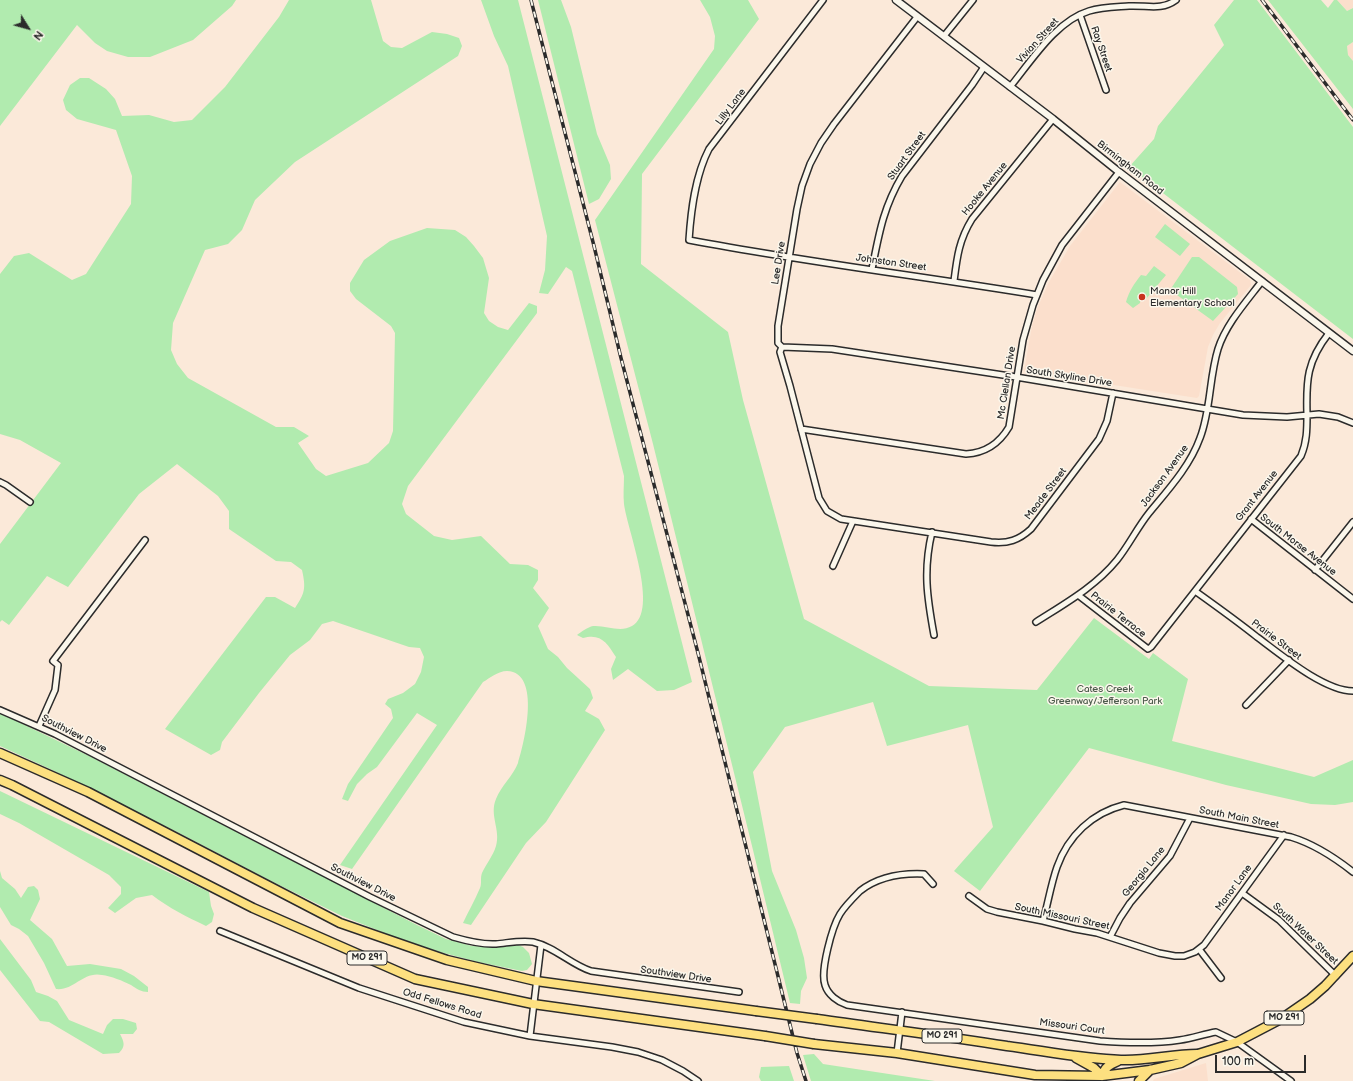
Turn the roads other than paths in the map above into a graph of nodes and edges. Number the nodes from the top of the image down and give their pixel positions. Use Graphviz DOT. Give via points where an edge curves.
graph roads {
  1 [pos="822,0"];
  2 [pos="896,0"];
  3 [pos="973,0"];
  4 [pos="1176,0"];
  5 [pos="1080,15"];
  6 [pos="917,17"];
  7 [pos="944,36"];
  8 [pos="984,67"];
  9 [pos="1010,86"];
  10 [pos="1106,90"];
  11 [pos="1053,119"];
  12 [pos="1119,172"];
  13 [pos="689,240"];
  14 [pos="789,257"];
  15 [pos="872,269"];
  16 [pos="954,281"];
  17 [pos="1262,281"];
  18 [pos="1037,295"];
  19 [pos="1329,333"];
  20 [pos="782,347"];
  21 [pos="1353,351"];
  22 [pos="1016,377"];
  23 [pos="1113,393"];
  24 [pos="1207,409"];
  25 [pos="1307,415"];
  26 [pos="1353,423"];
  27 [pos="801,429"];
  28 [pos="0,482"];
  29 [pos="30,502"];
  30 [pos="1251,519"];
  31 [pos="853,521"];
  32 [pos="1353,522"];
  33 [pos="932,532"];
  34 [pos="145,540"];
  35 [pos="833,566"];
  36 [pos="1315,570"];
  37 [pos="1196,590"];
  38 [pos="1078,595"];
  39 [pos="1353,599"];
  40 [pos="1036,622"];
  41 [pos="934,635"];
  42 [pos="1148,649"];
  43 [pos="1289,660"];
  44 [pos="1353,691"];
  45 [pos="1246,705"];
  46 [pos="0,710"];
  47 [pos="39,726"];
  48 [pos="0,753"];
  49 [pos="0,780"];
  50 [pos="1190,818"];
  51 [pos="1284,835"];
  52 [pos="1352,870"];
  53 [pos="933,884"];
  54 [pos="1242,893"];
  55 [pos="969,896"];
  56 [pos="1043,921"];
  57 [pos="220,931"];
  58 [pos="1110,937"];
  59 [pos="541,945"];
  60 [pos="1199,949"];
  61 [pos="1353,956"];
  62 [pos="1336,976"];
  63 [pos="1221,978"];
  64 [pos="536,981"];
  65 [pos="739,992"];
  66 [pos="533,1004"];
  67 [pos="902,1012"];
  68 [pos="900,1030"];
  69 [pos="530,1036"];
  70 [pos="1237,1042"];
  71 [pos="897,1053"];
  72 [pos="1198,1054"];
  73 [pos="1068,1055"];
  74 [pos="1120,1060"];
  75 [pos="1150,1070"];
  76 [pos="1035,1075"];
  77 [pos="1102,1076"];
  78 [pos="698,1081"];
  79 [pos="1052,1081"];
  80 [pos="1139,1081"];
  81 [pos="1290,1081"];
  1 -- 13 [label="street, Lilly Lane" via="709,149 700,171"];
  2 -- 6 [label="street, Birmingham Road"];
  3 -- 7 [label="street"];
  4 -- 5 [label="street, Vivian Street" via="1164,7 1105,8"];
  5 -- 9 [label="street, Vivian Street" via="1068,21 1056,32"];
  5 -- 10 [label="street, Ray Street"];
  6 -- 7 [label="street, Birmingham Road"];
  6 -- 14 [label="street, Lee Drive" via="821,143 802,186"];
  7 -- 8 [label="street, Birmingham Road"];
  8 -- 9 [label="street, Birmingham Road"];
  8 -- 15 [label="street, Stuart Street" via="894,190 884,214"];
  9 -- 11 [label="street, Birmingham Road"];
  11 -- 12 [label="street, Birmingham Road"];
  11 -- 16 [label="street, Hooke Avenue" via="966,228 958,251"];
  12 -- 17 [label="street, Birmingham Road"];
  12 -- 18 [label="street, Mc Clellan Drive" via="1062,245"];
  13 -- 14 [label="street, Johnston Street"];
  14 -- 15 [label="street, Johnston Street"];
  14 -- 20 [label="street, Lee Drive" via="778,326 778,343"];
  15 -- 16 [label="street, Johnston Street"];
  16 -- 18 [label="street, Johnston Street"];
  17 -- 19 [label="street, Birmingham Road"];
  17 -- 24 [label="street, Jackson Avenue" via="1230,323 1221,340"];
  18 -- 22 [label="street, Mc Clellan Drive" via="1022,340"];
  19 -- 21 [label="street, Birmingham Road"];
  19 -- 25 [label="street, Grant Avenue" via="1318,348 1311,365 1306,385"];
  20 -- 22 [label="street, South Skyline Drive" via="832,348"];
  20 -- 27 [label="street, Lee Drive" via="780,352"];
  22 -- 23 [label="street, South Skyline Drive"];
  22 -- 27 [label="street, Mc Clellan Drive" via="1009,427 1000,440 981,452 966,454"];
  23 -- 24 [label="street, South Skyline Drive"];
  23 -- 33 [label="street, Meade Street" via="1107,421 1099,439 1025,535 1013,541 1000,543"];
  24 -- 25 [label="street, South Skyline Drive" via="1265,417"];
  24 -- 38 [label="street, Jackson Avenue" via="1201,438 1190,460 1117,560 1100,578"];
  25 -- 26 [label="street, South Skyline Drive" via="1329,415"];
  25 -- 30 [label="street, Grant Avenue" via="1306,442 1301,456"];
  27 -- 31 [label="street, Lee Drive" via="822,505 833,516"];
  28 -- 29 [label="street"];
  30 -- 36 [label="street, South Morse Avenue"];
  30 -- 37 [label="street, Grant Avenue"];
  31 -- 33 [label="street, Meade Street"];
  31 -- 35 [label="street"];
  32 -- 36 [label="street"];
  33 -- 41 [label="street" via="926,580"];
  34 -- 47 [label="street" via="53,661 58,665 55,690"];
  36 -- 39 [label="street, South Morse Avenue"];
  37 -- 42 [label="street, Grant Avenue"];
  37 -- 43 [label="street, Prairie Street"];
  38 -- 40 [label="street, Jackson Avenue"];
  38 -- 42 [label="street, Prairie Terrace"];
  43 -- 44 [label="street, Prairie Street" via="1325,683"];
  43 -- 45 [label="street"];
  46 -- 47 [label="street, Southview Drive"];
  47 -- 59 [label="street, Southview Drive" via="453,938 492,944 525,941"];
  48 -- 64 [label="highway, MO 291" via="88,792 340,923 447,960"];
  49 -- 66 [label="highway, MO 291" via="253,908 416,979"];
  50 -- 51 [label="street, South Main Street"];
  50 -- 56 [label="street, South Main Street" via="1124,805 1092,819 1075,835 1057,867"];
  50 -- 58 [label="street, Georgia Lane" via="1170,856 1130,903"];
  51 -- 52 [label="street, South Main Street" via="1322,850"];
  51 -- 54 [label="street, Manor Lane"];
  53 -- 67 [label="street, Missouri Court" via="924,874 913,874 890,877 867,887 840,913 828,944 825,985 832,997 848,1005"];
  54 -- 60 [label="street, Manor Lane"];
  54 -- 62 [label="street, South Water Street" via="1280,920"];
  55 -- 56 [label="street, South Missouri Street" via="987,909"];
  56 -- 58 [label="street, South Missouri Street"];
  57 -- 69 [label="street, Odd Fellows Road" via="359,988 464,1022"];
  58 -- 60 [label="street, South Missouri Street" via="1175,956 1188,955"];
  59 -- 64 [label="street"];
  59 -- 65 [label="street, Southview Drive" via="585,969 600,974"];
  60 -- 63 [label="street"];
  61 -- 62 [label="highway, MO 291"];
  62 -- 70 [label="highway, MO 291" via="1310,999 1281,1019"];
  64 -- 66 [label="street"];
  64 -- 68 [label="highway, MO 291, bridge"];
  66 -- 69 [label="street"];
  66 -- 71 [label="highway, MO 291, bridge" via="814,1044"];
  67 -- 68 [label="street"];
  67 -- 70 [label="street, Missouri Court" via="1120,1042 1167,1041 1216,1032"];
  68 -- 71 [label="street"];
  68 -- 73 [label="highway, MO 291"];
  69 -- 78 [label="street, Odd Fellows Road" via="638,1052 662,1060"];
  70 -- 72 [label="highway, MO 291"];
  70 -- 81 [label="street"];
  71 -- 76 [label="highway, MO 291"];
  72 -- 74 [label="highway, MO 291"];
  72 -- 75 [label="highway, MO 291" via="1181,1063"];
  73 -- 74 [label="highway, MO 291"];
  73 -- 77 [label="highway" via="1086,1063"];
  74 -- 77 [label="highway" via="1104,1069"];
  75 -- 77 [label="highway, MO 291"];
  75 -- 80 [label="highway"];
  76 -- 77 [label="highway, MO 291"];
  76 -- 79 [label="highway"];
}
